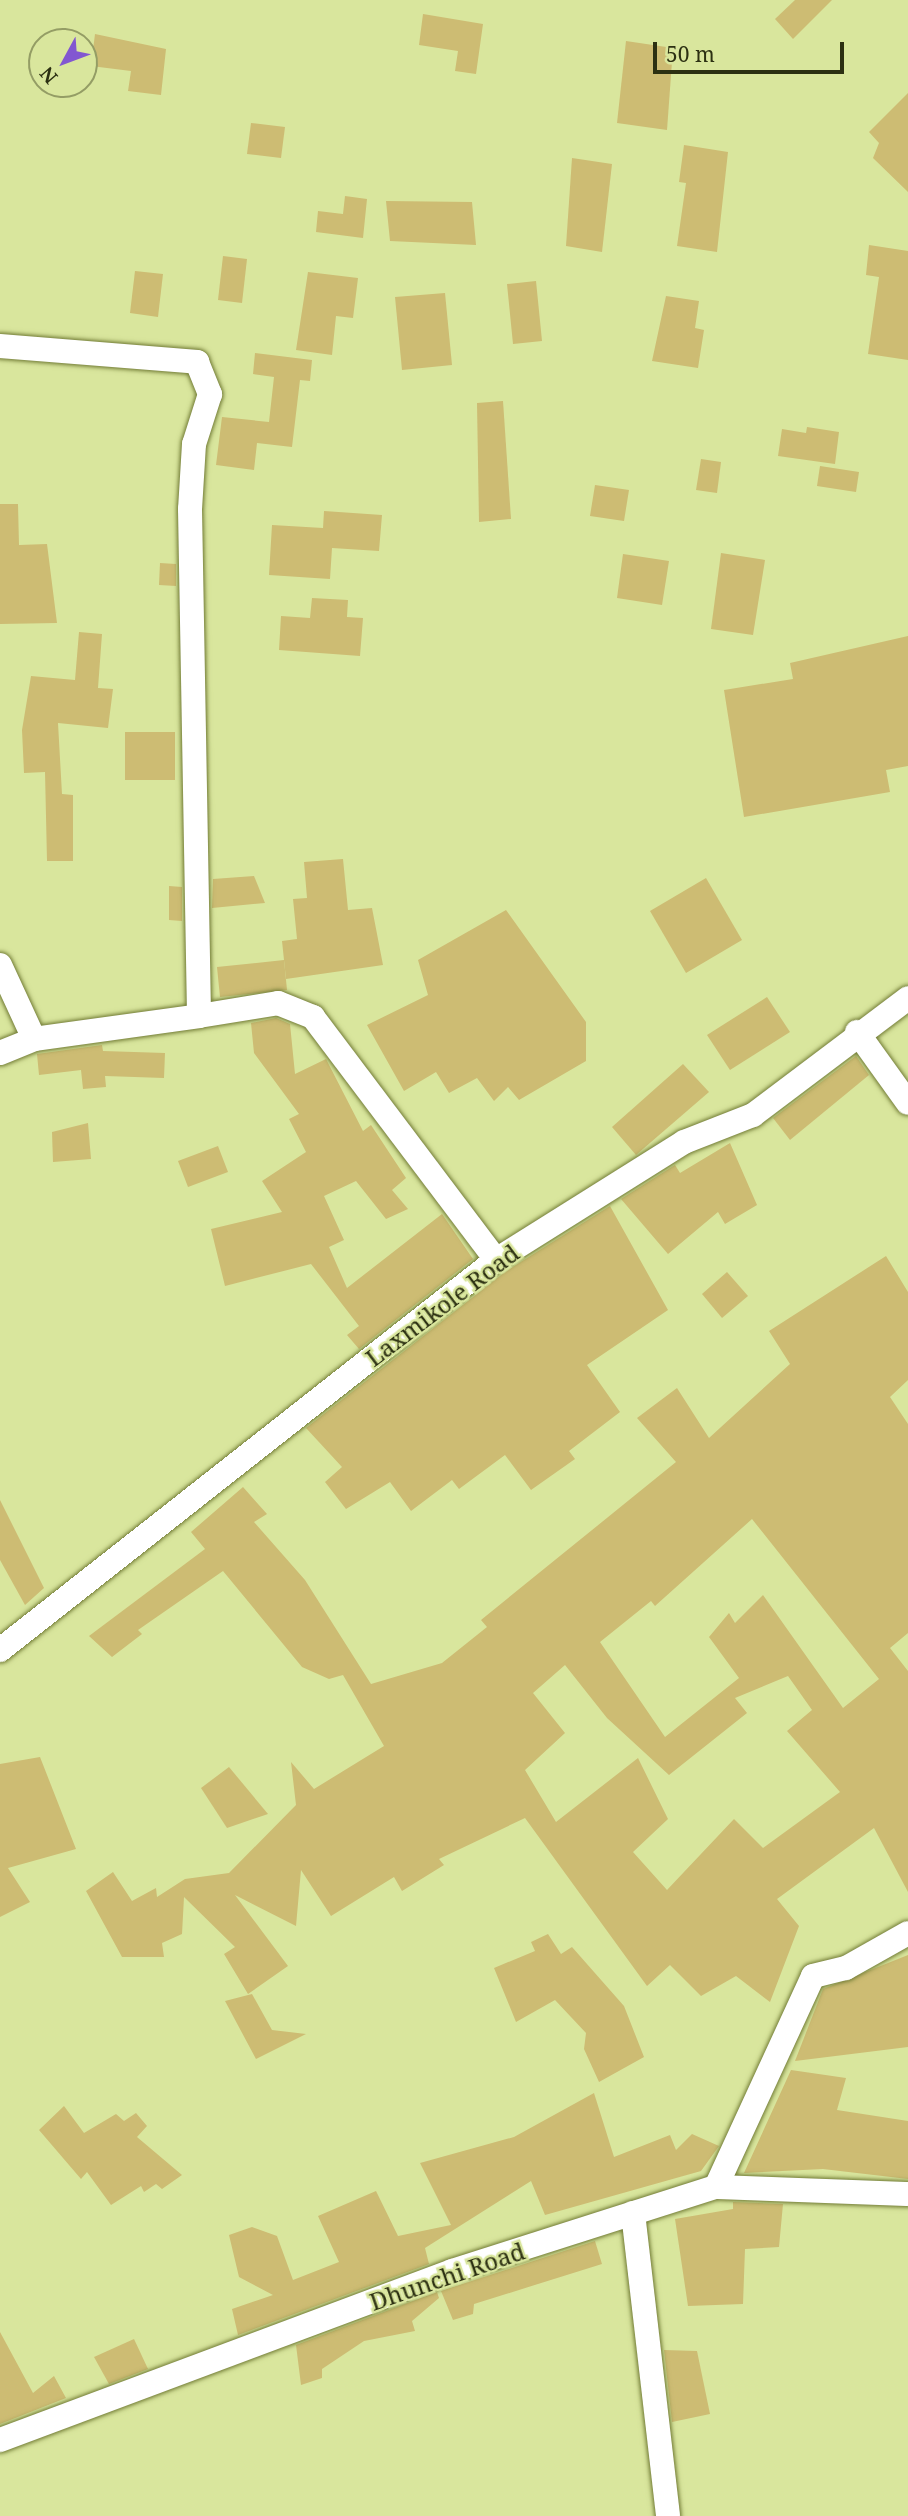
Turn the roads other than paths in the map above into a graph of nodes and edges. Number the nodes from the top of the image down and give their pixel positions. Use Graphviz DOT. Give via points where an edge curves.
graph roads {
  1 [pos="0,346"];
  2 [pos="0,965"];
  3 [pos="908,998"];
  4 [pos="199,1016"];
  5 [pos="857,1032"];
  6 [pos="34,1039"];
  7 [pos="0,1053"];
  8 [pos="908,1103"];
  9 [pos="496,1260"];
  10 [pos="0,1650"];
  11 [pos="908,1933"];
  12 [pos="716,2187"];
  13 [pos="908,2194"];
  14 [pos="633,2213"];
  15 [pos="0,2440"];
  16 [pos="668,2516"];
  1 -- 4 [label="street" via="198,362 210,394 194,444 190,509"];
  2 -- 6 [label="street"];
  3 -- 5 [label="street, Laxmikole Road"];
  4 -- 6 [label="street"];
  4 -- 9 [label="street" via="278,1003 313,1017"];
  5 -- 8 [label="street"];
  5 -- 9 [label="street, Laxmikole Road" via="753,1115 684,1142"];
  6 -- 7 [label="street"];
  9 -- 10 [label="street, Laxmikole Road"];
  11 -- 12 [label="street" via="846,1968 813,1976"];
  12 -- 13 [label="street, Dhunchi Road"];
  12 -- 14 [label="street, Dhunchi Road"];
  14 -- 15 [label="street, Dhunchi Road" via="452,2272"];
  14 -- 16 [label="street"];
}
